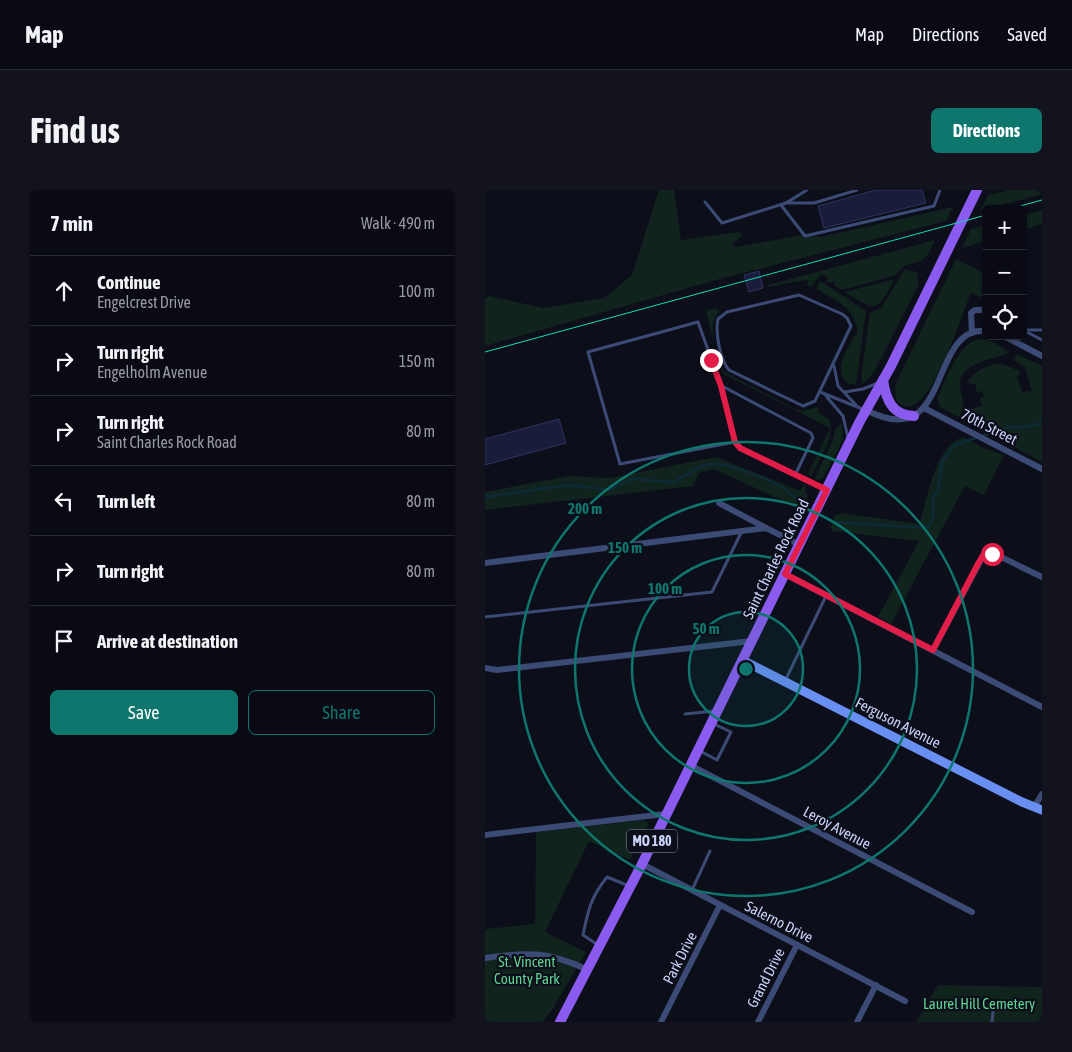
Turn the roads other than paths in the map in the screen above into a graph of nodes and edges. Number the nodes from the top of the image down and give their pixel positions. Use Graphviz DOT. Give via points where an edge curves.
graph roads {
  1 [pos="807,190"];
  2 [pos="857,190"];
  3 [pos="940,190"];
  4 [pos="976,194"];
  5 [pos="705,202"];
  6 [pos="786,203"];
  7 [pos="781,205"];
  8 [pos="982,310"];
  9 [pos="1027,330"];
  10 [pos="1042,330"];
  11 [pos="982,332"];
  12 [pos="1027,332"];
  13 [pos="972,333"];
  14 [pos="1012,340"];
  15 [pos="1042,340"];
  16 [pos="1042,356"];
  17 [pos="834,364"];
  18 [pos="883,380"];
  19 [pos="721,386"];
  20 [pos="819,392"];
  21 [pos="845,392"];
  22 [pos="826,396"];
  23 [pos="856,405"];
  24 [pos="924,408"];
  25 [pos="866,410"];
  26 [pos="914,416"];
  27 [pos="735,442"];
  28 [pos="848,447"];
  29 [pos="1042,469"];
  30 [pos="795,475"];
  31 [pos="827,490"];
  32 [pos="719,503"];
  33 [pos="766,528"];
  34 [pos="741,533"];
  35 [pos="800,544"];
  36 [pos="485,563"];
  37 [pos="785,574"];
  38 [pos="1042,577"];
  39 [pos="827,594"];
  40 [pos="485,617"];
  41 [pos="752,641"];
  42 [pos="933,650"];
  43 [pos="742,660"];
  44 [pos="485,668"];
  45 [pos="785,682"];
  46 [pos="1042,707"];
  47 [pos="717,711"];
  48 [pos="685,714"];
  49 [pos="711,723"];
  50 [pos="697,750"];
  51 [pos="690,765"];
  52 [pos="1042,794"];
  53 [pos="1038,808"];
  54 [pos="665,814"];
  55 [pos="485,835"];
  56 [pos="710,850"];
  57 [pos="641,864"];
  58 [pos="630,886"];
  59 [pos="692,891"];
  60 [pos="720,906"];
  61 [pos="972,912"];
  62 [pos="797,945"];
  63 [pos="598,946"];
  64 [pos="485,958"];
  65 [pos="586,969"];
  66 [pos="876,985"];
  67 [pos="905,1001"];
  68 [pos="993,1012"];
  69 [pos="560,1022"];
  70 [pos="661,1022"];
  71 [pos="758,1022"];
  72 [pos="857,1022"];
  73 [pos="992,1022"];
  1 -- 6 [label="lane"];
  2 -- 6 [label="lane" via="814,203"];
  3 -- 7 [label="lane" via="934,206 805,236"];
  4 -- 18 [label="main road, Saint Charles Rock Road / MO 180"];
  5 -- 7 [label="lane" via="722,223"];
  6 -- 7 [label="lane"];
  8 -- 13 [label="street" via="971,313"];
  9 -- 10 [label="lane"];
  11 -- 13 [label="street"];
  12 -- 15 [label="lane"];
  13 -- 24 [label="street" via="956,346"];
  14 -- 16 [label="street"];
  17 -- 20 [label="lane"];
  17 -- 20 [label="lane" via="850,331 850,322 842,314 803,296 795,295 727,312 718,319 717,330 729,370 799,405 812,404"];
  17 -- 21 [label="lane" via="836,382"];
  18 -- 21 [label="lane" via="863,389"];
  18 -- 25 [label="main road, Saint Charles Rock Road / MO 180"];
  18 -- 26 [label="main road" via="885,395 892,407 900,414"];
  19 -- 27 [label="lane"];
  19 -- 27 [label="lane" via="698,322 588,352 620,464"];
  19 -- 30 [label="lane" via="811,433 813,438"];
  20 -- 22 [label="lane"];
  21 -- 23 [label="lane"];
  22 -- 23 [label="lane"];
  22 -- 28 [label="lane" via="844,419"];
  23 -- 25 [label="lane"];
  24 -- 26 [label="street"];
  24 -- 29 [label="street, 70th Street"];
  25 -- 26 [label="street" via="880,418 893,420"];
  25 -- 28 [label="main road, Saint Charles Rock Road / MO 180"];
  27 -- 30 [label="lane" via="740,448"];
  28 -- 31 [label="main road, Saint Charles Rock Road / MO 180"];
  30 -- 31 [label="lane"];
  31 -- 35 [label="main road, Saint Charles Rock Road / MO 180"];
  32 -- 33 [label="street"];
  33 -- 34 [label="street"];
  33 -- 35 [label="street"];
  34 -- 36 [label="street"];
  34 -- 40 [label="lane" via="712,592"];
  35 -- 37 [label="main road, Saint Charles Rock Road / MO 180"];
  37 -- 39 [label="street"];
  37 -- 41 [label="main road, Saint Charles Rock Road / MO 180"];
  38 -- 42 [label="street" via="997,555 984,554"];
  39 -- 42 [label="street"];
  39 -- 45 [label="lane"];
  41 -- 43 [label="main road, Saint Charles Rock Road / MO 180"];
  41 -- 44 [label="street" via="497,670"];
  42 -- 46 [label="street"];
  43 -- 45 [label="street, Ferguson Avenue"];
  43 -- 47 [label="main road, Saint Charles Rock Road / MO 180"];
  45 -- 53 [label="street, Ferguson Avenue"];
  47 -- 48 [label="lane"];
  47 -- 49 [label="main road, Saint Charles Rock Road / MO 180"];
  49 -- 50 [label="main road, Saint Charles Rock Road / MO 180"];
  49 -- 50 [label="lane" via="731,732 717,760"];
  50 -- 51 [label="main road, Saint Charles Rock Road / MO 180"];
  51 -- 54 [label="main road, Saint Charles Rock Road / MO 180"];
  51 -- 61 [label="street, Leroy Avenue"];
  52 -- 53 [label="street"];
  54 -- 55 [label="street"];
  54 -- 57 [label="main road, Saint Charles Rock Road / MO 180"];
  56 -- 59 [label="lane"];
  57 -- 58 [label="main road, Saint Charles Rock Road / MO 180"];
  57 -- 59 [label="street, Salerno Drive"];
  58 -- 63 [label="main road, Saint Charles Rock Road / MO 180"];
  58 -- 63 [label="lane" via="607,877 594,892 583,935"];
  59 -- 60 [label="street, Salerno Drive"];
  60 -- 62 [label="street, Salerno Drive"];
  60 -- 70 [label="street, Park Drive"];
  62 -- 66 [label="street, Salerno Drive"];
  62 -- 71 [label="street, Grand Drive"];
  63 -- 65 [label="main road, Saint Charles Rock Road / MO 180"];
  64 -- 65 [label="street" via="531,953 555,956"];
  65 -- 69 [label="main road, Saint Charles Rock Road / MO 180"];
  66 -- 67 [label="street, Salerno Drive"];
  66 -- 72 [label="street"];
  68 -- 73 [label="lane"];
}
